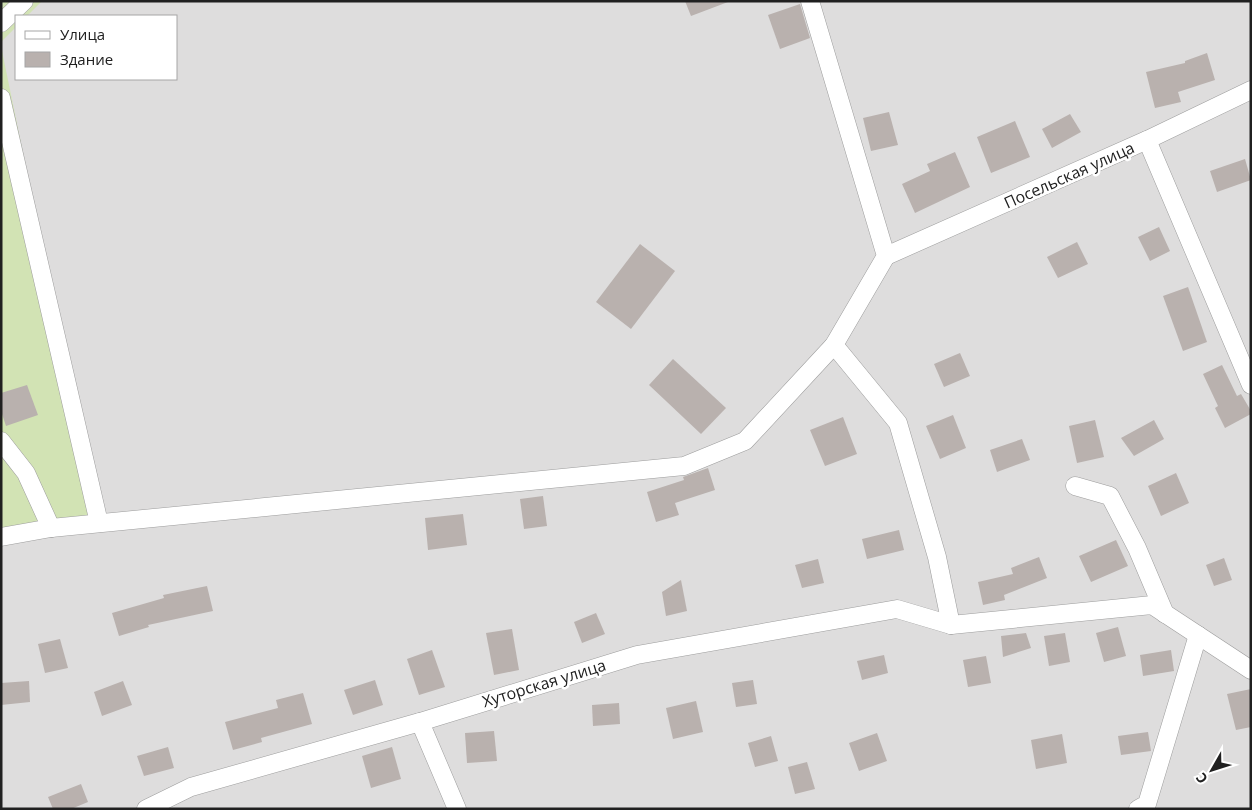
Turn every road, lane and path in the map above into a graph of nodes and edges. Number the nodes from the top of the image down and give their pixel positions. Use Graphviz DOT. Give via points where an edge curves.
graph roads {
  1 [pos="24,1"];
  2 [pos="810,1"];
  3 [pos="1,22"];
  4 [pos="1251,90"];
  5 [pos="1,98"];
  6 [pos="1147,140"];
  7 [pos="886,256"];
  8 [pos="834,344"];
  9 [pos="1251,385"];
  10 [pos="1,441"];
  11 [pos="1075,486"];
  12 [pos="99,523"];
  13 [pos="51,528"];
  14 [pos="1,537"];
  15 [pos="1165,614"];
  16 [pos="952,626"];
  17 [pos="1198,635"];
  18 [pos="1251,670"];
  19 [pos="420,722"];
  20 [pos="146,809"];
  21 [pos="457,809"];
  22 [pos="1138,809"];
  1 -- 3 [label="street"];
  2 -- 7 [label="street"];
  4 -- 6 [label="street, Посельская улица"];
  5 -- 12 [label="street"];
  6 -- 7 [label="street, Посельская улица"];
  6 -- 9 [label="street"];
  7 -- 8 [label="street"];
  8 -- 12 [label="street" via="745,441 684,466"];
  8 -- 16 [label="street" via="898,424 937,557"];
  10 -- 13 [label="street" via="26,473"];
  11 -- 15 [label="street" via="1110,496 1137,548"];
  12 -- 13 [label="street"];
  13 -- 14 [label="street"];
  15 -- 16 [label="street" via="1152,605"];
  15 -- 17 [label="street"];
  16 -- 19 [label="street, Хуторская улица" via="897,609 646,653"];
  17 -- 18 [label="street"];
  17 -- 22 [label="street" via="1147,804"];
  19 -- 20 [label="street, Хуторская улица" via="191,787"];
  19 -- 21 [label="street"];
}
